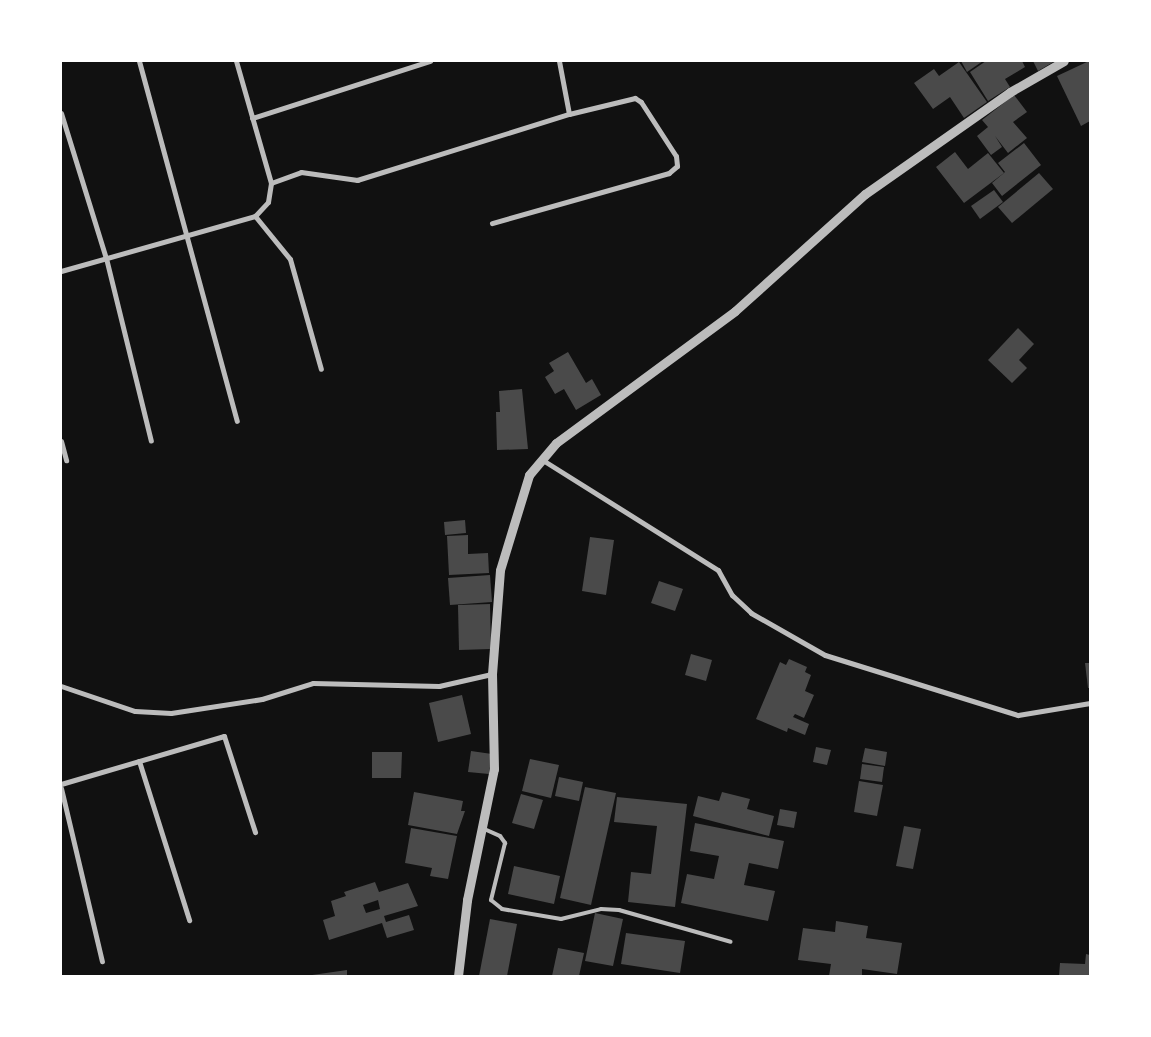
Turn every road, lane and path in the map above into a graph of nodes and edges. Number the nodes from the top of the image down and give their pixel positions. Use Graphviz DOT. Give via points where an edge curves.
graph roads {
  1 [pos="139,61"];
  2 [pos="236,61"];
  3 [pos="430,61"];
  4 [pos="559,61"];
  5 [pos="1064,61"];
  6 [pos="61,113"];
  7 [pos="569,114"];
  8 [pos="252,118"];
  9 [pos="271,183"];
  10 [pos="256,216"];
  11 [pos="492,223"];
  12 [pos="186,234"];
  13 [pos="106,258"];
  14 [pos="61,271"];
  15 [pos="321,369"];
  16 [pos="237,420"];
  17 [pos="61,441"];
  18 [pos="151,441"];
  19 [pos="541,459"];
  20 [pos="66,460"];
  21 [pos="492,674"];
  22 [pos="61,686"];
  23 [pos="1090,703"];
  24 [pos="139,761"];
  25 [pos="61,786"];
  26 [pos="482,828"];
  27 [pos="255,832"];
  28 [pos="189,920"];
  29 [pos="732,942"];
  30 [pos="102,961"];
  31 [pos="458,976"];
  1 -- 12 [label="street"];
  2 -- 8 [label="street"];
  3 -- 8 [label="street"];
  4 -- 7 [label="street"];
  5 -- 19 [label="street" via="1010,92 865,194 735,311 556,443"];
  6 -- 13 [label="street"];
  7 -- 9 [label="street" via="357,180 301,172"];
  7 -- 11 [label="street" via="634,98 641,102 676,156 677,166 669,173 629,186"];
  8 -- 9 [label="street"];
  9 -- 10 [label="street" via="268,202"];
  10 -- 12 [label="street"];
  10 -- 15 [label="street" via="290,259"];
  12 -- 13 [label="street"];
  12 -- 16 [label="street"];
  13 -- 14 [label="street"];
  13 -- 18 [label="street"];
  17 -- 20 [label="street"];
  19 -- 21 [label="street" via="529,475 520,496 500,570"];
  19 -- 23 [label="street" via="718,570 732,595 751,613 825,655 1018,715"];
  21 -- 22 [label="street" via="439,686 312,683 262,700 171,713 135,711"];
  21 -- 26 [label="street" via="494,769"];
  24 -- 25 [label="street"];
  24 -- 27 [label="street" via="224,736"];
  24 -- 28 [label="street"];
  25 -- 30 [label="street"];
  26 -- 29 [label="lane" via="500,836 505,843 491,900 502,909 561,919 601,909 619,910"];
  26 -- 31 [label="street" via="467,900"];
}
